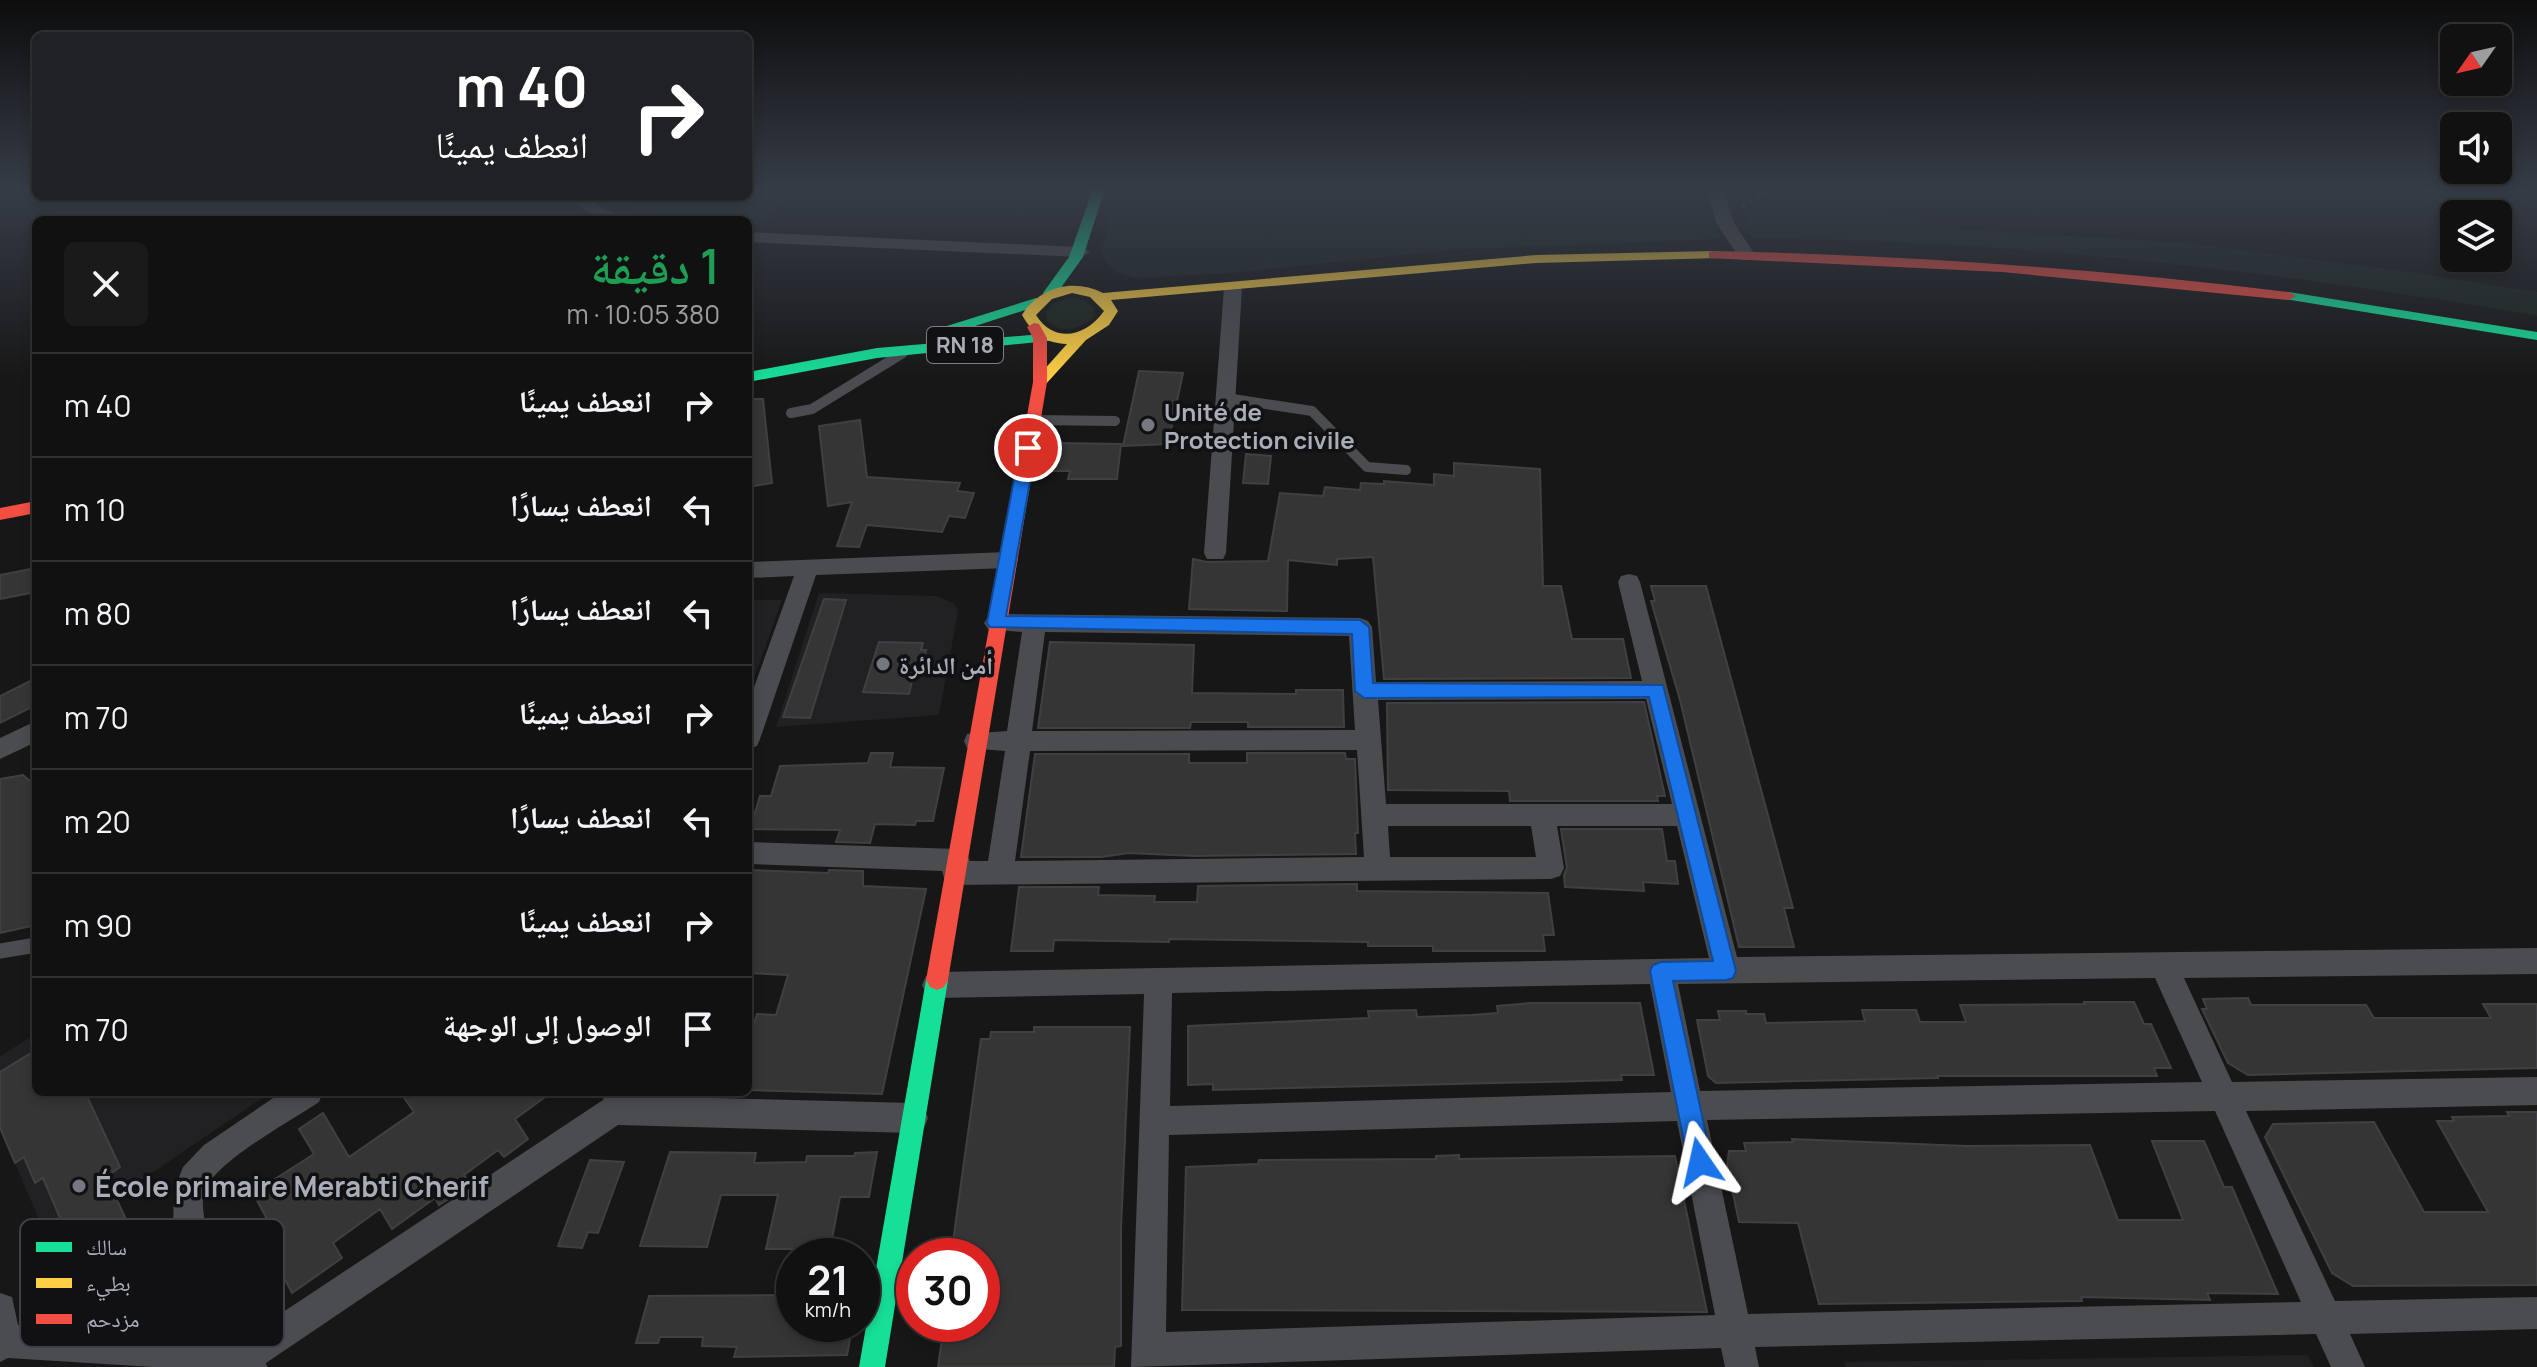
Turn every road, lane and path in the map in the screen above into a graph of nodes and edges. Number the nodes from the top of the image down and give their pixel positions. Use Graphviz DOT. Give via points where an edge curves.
graph roads {
  1 [pos="1081,252"];
  2 [pos="1745,253"];
  3 [pos="1747,256"];
  4 [pos="1233,288"];
  5 [pos="1098,295"];
  6 [pos="1043,298"];
  7 [pos="1155,310"];
  8 [pos="1128,319"];
  9 [pos="1104,326"];
  10 [pos="1042,334"];
  11 [pos="2537,336"];
  12 [pos="1081,337"];
  13 [pos="1016,340"];
  14 [pos="907,350"];
  15 [pos="877,353"];
  16 [pos="1041,359"];
  17 [pos="752,376"];
  18 [pos="1040,382"];
  19 [pos="1226,398"];
  20 [pos="791,413"];
  21 [pos="1033,420"];
  22 [pos="1115,421"];
  23 [pos="1406,470"];
  24 [pos="32,508"];
  25 [pos="0,514"];
  26 [pos="1215,553"];
  27 [pos="1007,560"];
  28 [pos="752,570"];
  29 [pos="807,570"];
  30 [pos="1629,582"];
  31 [pos="996,623"];
  32 [pos="1035,623"];
  33 [pos="1656,690"];
  34 [pos="1364,691"];
  35 [pos="752,728"];
  36 [pos="32,733"];
  37 [pos="1368,740"];
  38 [pos="976,741"];
  39 [pos="1019,741"];
  40 [pos="0,749"];
  41 [pos="1374,815"];
  42 [pos="1542,815"];
  43 [pos="1687,815"];
  44 [pos="752,853"];
  45 [pos="956,866"];
  46 [pos="1378,868"];
  47 [pos="1000,872"];
  48 [pos="32,946"];
  49 [pos="0,951"];
  50 [pos="2537,961"];
  51 [pos="2164,966"];
  52 [pos="1661,971"];
  53 [pos="1726,971"];
  54 [pos="1158,983"];
  55 [pos="936,985"];
  56 [pos="2537,1091"];
  57 [pos="302,1096"];
  58 [pos="2223,1096"];
  59 [pos="617,1101"];
  60 [pos="1689,1106"];
  61 [pos="913,1118"];
  62 [pos="1155,1121"];
  63 [pos="188,1219"];
  64 [pos="2537,1313"];
  65 [pos="2326,1318"];
  66 [pos="1734,1331"];
  67 [pos="284,1336"];
  68 [pos="120,1347"];
  69 [pos="269,1347"];
  70 [pos="1148,1358"];
  71 [pos="249,1361"];
  72 [pos="872,1367"];
  73 [pos="1742,1367"];
  74 [pos="2348,1367"];
  1 -- 5 [label="main road"];
  1 -- 6 [label="main road" via="1066,277"];
  2 -- 3 [label="street"];
  3 -- 4 [label="main road" via="1547,259"];
  3 -- 11 [label="main road" via="2067,271 2251,289"];
  4 -- 5 [label="main road"];
  4 -- 7 [label="main road"];
  4 -- 19 [label="street"];
  5 -- 6 [label="main road" via="1072,289"];
  5 -- 9 [label="main road" via="1111,311"];
  6 -- 10 [label="main road" via="1029,315"];
  6 -- 15 [label="main road, RN 18"];
  8 -- 9 [label="main road"];
  9 -- 12 [label="main road"];
  10 -- 12 [label="main road"];
  10 -- 13 [label="main road, RN 18"];
  10 -- 16 [label="main road"];
  12 -- 18 [label="main road"];
  13 -- 14 [label="main road, RN 18"];
  13 -- 16 [label="main road"];
  14 -- 15 [label="main road, RN 18"];
  14 -- 20 [label="lane" via="812,409"];
  15 -- 17 [label="main road, RN 18"];
  16 -- 18 [label="main road"];
  18 -- 21 [label="main road"];
  19 -- 23 [label="lane" via="1312,411 1367,467"];
  19 -- 26 [label="street"];
  21 -- 22 [label="lane"];
  21 -- 27 [label="main road"];
  24 -- 25 [label="main road"];
  27 -- 29 [label="street"];
  27 -- 31 [label="main road"];
  28 -- 29 [label="street"];
  29 -- 35 [label="street"];
  30 -- 33 [label="street"];
  31 -- 32 [label="street"];
  31 -- 38 [label="main road"];
  32 -- 34 [label="street" via="1360,627"];
  32 -- 39 [label="street"];
  33 -- 34 [label="street"];
  33 -- 43 [label="street"];
  34 -- 37 [label="street"];
  36 -- 40 [label="street"];
  37 -- 39 [label="street"];
  37 -- 41 [label="street"];
  38 -- 39 [label="street"];
  38 -- 45 [label="main road"];
  39 -- 47 [label="street"];
  41 -- 42 [label="street"];
  41 -- 46 [label="street"];
  42 -- 43 [label="street"];
  42 -- 46 [label="street" via="1551,868"];
  43 -- 53 [label="street"];
  44 -- 45 [label="street"];
  45 -- 47 [label="street"];
  45 -- 55 [label="main road"];
  46 -- 47 [label="street"];
  48 -- 49 [label="lane"];
  50 -- 51 [label="street"];
  51 -- 53 [label="street"];
  51 -- 58 [label="street"];
  52 -- 53 [label="street"];
  52 -- 54 [label="street"];
  52 -- 60 [label="street"];
  54 -- 55 [label="street"];
  54 -- 62 [label="street"];
  55 -- 61 [label="main road"];
  56 -- 58 [label="street"];
  57 -- 63 [label="street" via="206,1162 192,1180"];
  58 -- 60 [label="street"];
  58 -- 65 [label="street"];
  59 -- 61 [label="street"];
  59 -- 67 [label="street"];
  60 -- 62 [label="street"];
  60 -- 66 [label="street"];
  61 -- 72 [label="main road"];
  62 -- 70 [label="street"];
  64 -- 65 [label="street"];
  65 -- 66 [label="street"];
  65 -- 74 [label="street"];
  66 -- 70 [label="street"];
  66 -- 73 [label="street"];
  68 -- 71 [label="street"];
  69 -- 71 [label="street"];
}
